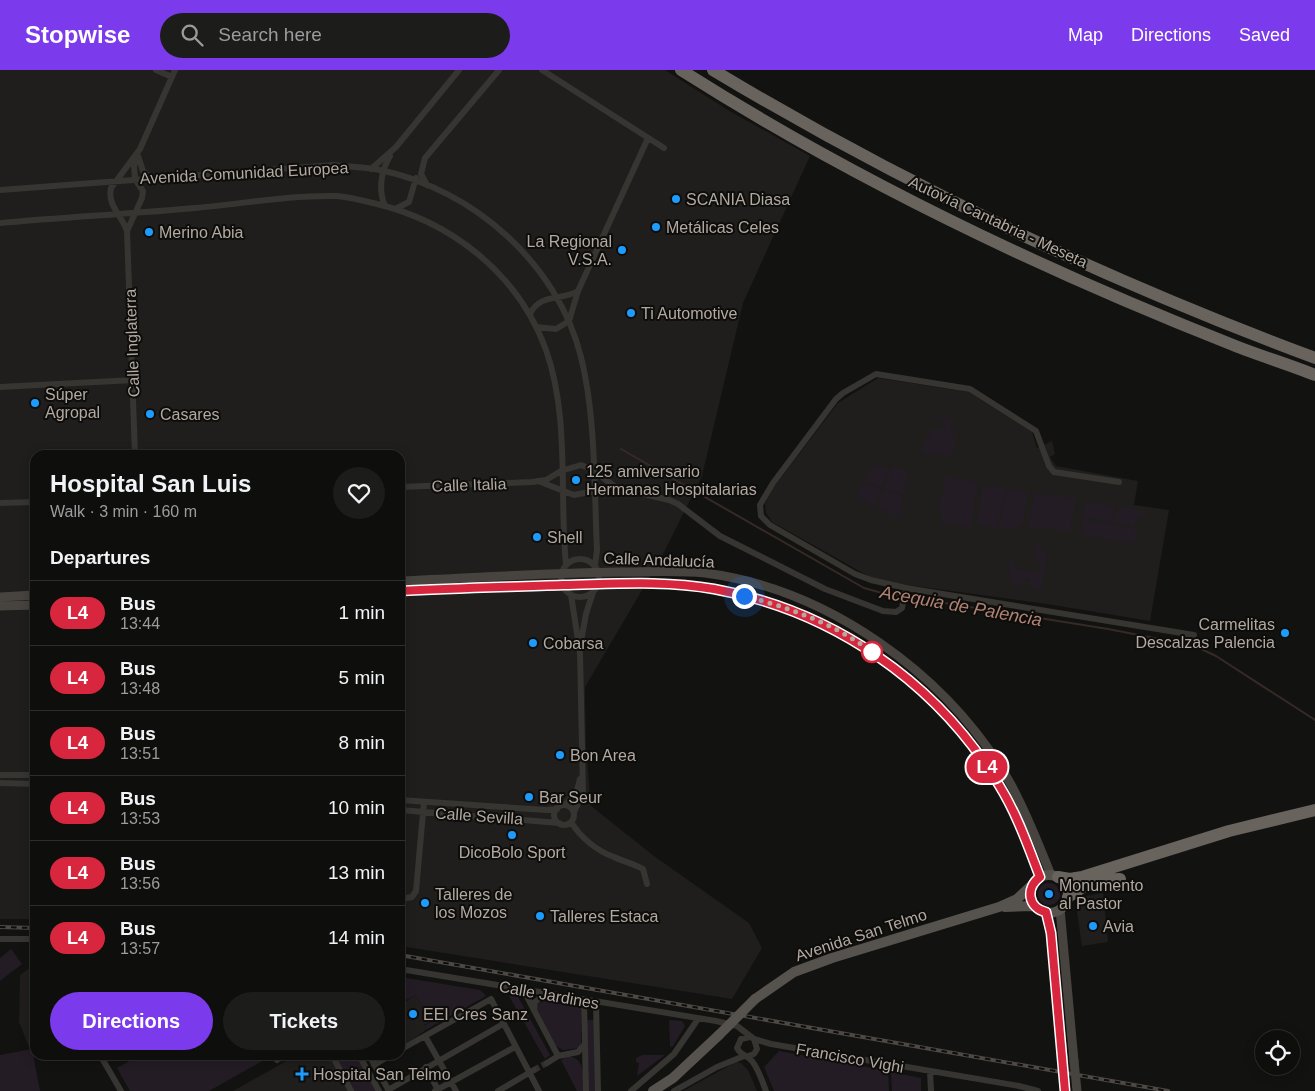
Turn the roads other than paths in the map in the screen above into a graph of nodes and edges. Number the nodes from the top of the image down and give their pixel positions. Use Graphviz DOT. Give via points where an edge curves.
graph roads {
  1 [pos="156,70"];
  2 [pos="175,70"];
  3 [pos="459,70"];
  4 [pos="499,70"];
  5 [pos="542,70"];
  6 [pos="680,70"];
  7 [pos="713,70"];
  8 [pos="172,77"];
  9 [pos="648,138"];
  10 [pos="396,147"];
  11 [pos="664,148"];
  12 [pos="137,153"];
  13 [pos="425,158"];
  14 [pos="371,169"];
  15 [pos="384,171"];
  16 [pos="151,178"];
  17 [pos="135,179"];
  18 [pos="415,180"];
  19 [pos="116,181"];
  20 [pos="427,185"];
  21 [pos="0,190"];
  22 [pos="385,206"];
  23 [pos="397,208"];
  24 [pos="135,211"];
  25 [pos="117,213"];
  26 [pos="0,222"];
  27 [pos="127,231"];
  28 [pos="578,291"];
  29 [pos="557,297"];
  30 [pos="530,314"];
  31 [pos="569,321"];
  32 [pos="536,327"];
  33 [pos="1315,358"];
  34 [pos="1315,375"];
  35 [pos="134,380"];
  36 [pos="0,387"];
  37 [pos="135,450"];
  38 [pos="593,470"];
  39 [pos="561,471"];
  40 [pos="538,481"];
  41 [pos="1119,482"];
  42 [pos="405,487"];
  43 [pos="615,487"];
  44 [pos="562,490"];
  45 [pos="594,490"];
  46 [pos="30,502"];
  47 [pos="0,503"];
  48 [pos="566,565"];
  49 [pos="597,569"];
  50 [pos="562,574"];
  51 [pos="405,581"];
  52 [pos="598,584"];
  53 [pos="563,585"];
  54 [pos="906,590"];
  55 [pos="405,591"];
  56 [pos="593,592"];
  57 [pos="571,594"];
  58 [pos="30,595"];
  59 [pos="0,597"];
  60 [pos="30,605"];
  61 [pos="0,606"];
  62 [pos="1194,635"];
  63 [pos="580,652"];
  64 [pos="0,774"];
  65 [pos="582,774"];
  66 [pos="30,775"];
  67 [pos="0,783"];
  68 [pos="30,784"];
  69 [pos="405,800"];
  70 [pos="424,802"];
  71 [pos="566,805"];
  72 [pos="556,809"];
  73 [pos="405,810"];
  74 [pos="1315,810"];
  75 [pos="423,811"];
  76 [pos="574,812"];
  77 [pos="1315,818"];
  78 [pos="571,822"];
  79 [pos="559,823"];
  80 [pos="1054,876"];
  81 [pos="1040,877"];
  82 [pos="1120,879"];
  83 [pos="1098,880"];
  84 [pos="646,884"];
  85 [pos="1031,886"];
  86 [pos="1068,897"];
  87 [pos="405,898"];
  88 [pos="1034,906"];
  89 [pos="999,907"];
  90 [pos="1060,909"];
  91 [pos="1046,912"];
  92 [pos="0,939"];
  93 [pos="30,939"];
  94 [pos="405,970"];
  95 [pos="524,990"];
  96 [pos="545,994"];
  97 [pos="584,1001"];
  98 [pos="596,1003"];
  99 [pos="534,1010"];
  100 [pos="584,1020"];
  101 [pos="596,1020"];
  102 [pos="698,1020"];
  103 [pos="503,1024"];
  104 [pos="737,1026"];
  105 [pos="425,1036"];
  106 [pos="752,1038"];
  107 [pos="739,1040"];
  108 [pos="584,1044"];
  109 [pos="771,1044"];
  110 [pos="405,1047"];
  111 [pos="515,1047"];
  112 [pos="756,1050"];
  113 [pos="572,1053"];
  114 [pos="558,1056"];
  115 [pos="746,1056"];
  116 [pos="103,1060"];
  117 [pos="335,1060"];
  118 [pos="362,1060"];
  119 [pos="372,1060"];
  120 [pos="382,1060"];
  121 [pos="438,1060"];
  122 [pos="585,1062"];
  123 [pos="546,1063"];
  124 [pos="374,1064"];
  125 [pos="426,1067"];
  126 [pos="756,1068"];
  127 [pos="532,1072"];
  128 [pos="930,1072"];
  129 [pos="451,1082"];
  130 [pos="389,1090"];
  131 [pos="436,1090"];
  132 [pos="121,1091"];
  133 [pos="351,1091"];
  134 [pos="379,1091"];
  135 [pos="456,1091"];
  136 [pos="498,1091"];
  137 [pos="538,1091"];
  138 [pos="586,1091"];
  139 [pos="598,1091"];
  140 [pos="631,1091"];
  141 [pos="653,1091"];
  142 [pos="674,1091"];
  143 [pos="766,1091"];
  144 [pos="931,1091"];
  145 [pos="1038,1091"];
  146 [pos="1065,1091"];
  147 [pos="1077,1091"];
  1 -- 8 [label="street"];
  2 -- 8 [label="street"];
  3 -- 10 [label="street"];
  4 -- 13 [label="street"];
  5 -- 9 [label="street"];
  6 -- 34 [label="highway, Autovía Cantabria - Meseta" via="808,146 956,222 1129,301"];
  7 -- 33 [label="highway, Autovía Cantabria - Meseta" via="816,131 1012,231 1132,285"];
  8 -- 12 [label="street"];
  9 -- 11 [label="street"];
  9 -- 28 [label="street"];
  10 -- 14 [label="street"];
  10 -- 15 [label="street"];
  12 -- 16 [label="street" via="143,171"];
  12 -- 17 [label="street"];
  12 -- 19 [label="street"];
  13 -- 18 [label="street"];
  13 -- 20 [label="street" via="421,174"];
  14 -- 15 [label="street, Avenida Comunidad Europea"];
  14 -- 16 [label="street, Avenida Comunidad Europea" via="334,165"];
  15 -- 18 [label="street, Avenida Comunidad Europea"];
  15 -- 22 [label="street" via="381,196"];
  16 -- 17 [label="street, Avenida Comunidad Europea"];
  17 -- 19 [label="street, Avenida Comunidad Europea"];
  17 -- 24 [label="street" via="143,194"];
  18 -- 20 [label="street, Avenida Comunidad Europea"];
  18 -- 23 [label="street" via="409,202"];
  19 -- 21 [label="street, Avenida Comunidad Europea"];
  19 -- 25 [label="street" via="110,194"];
  20 -- 29 [label="street, Avenida Comunidad Europea" via="454,198 493,224 529,258"];
  22 -- 23 [label="street, Avenida Comunidad Europea"];
  22 -- 24 [label="street, Avenida Comunidad Europea" via="337,196"];
  23 -- 30 [label="street, Avenida Comunidad Europea" via="431,222 474,248 508,284"];
  24 -- 25 [label="street, Avenida Comunidad Europea"];
  24 -- 27 [label="street"];
  25 -- 26 [label="street, Avenida Comunidad Europea"];
  25 -- 27 [label="street"];
  27 -- 35 [label="street, Calle Inglaterra"];
  28 -- 29 [label="street" via="570,296"];
  28 -- 31 [label="street"];
  29 -- 30 [label="street" via="538,302"];
  29 -- 31 [label="street, Avenida Comunidad Europea"];
  30 -- 32 [label="street, Avenida Comunidad Europea"];
  31 -- 32 [label="street" via="556,329"];
  31 -- 38 [label="street, Avenida Comunidad Europea" via="581,356 589,398"];
  32 -- 39 [label="street, Avenida Comunidad Europea" via="546,351 557,396"];
  35 -- 36 [label="street"];
  35 -- 37 [label="street, Calle Inglaterra"];
  38 -- 39 [label="street" via="581,465"];
  38 -- 43 [label="street"];
  38 -- 45 [label="street, Avenida Comunidad Europea"];
  39 -- 40 [label="street, Calle Italia"];
  39 -- 44 [label="street, Avenida Comunidad Europea"];
  40 -- 42 [label="street, Calle Italia"];
  40 -- 44 [label="street, Calle Italia"];
  41 -- 54 [label="street" via="1054,472 1036,431 970,389 876,374 836,399 762,499 760,510 770,526 855,574"];
  43 -- 45 [label="street"];
  43 -- 54 [label="street" via="678,504 720,536 825,589 883,611 896,612 902,608"];
  44 -- 45 [label="street" via="581,495"];
  44 -- 48 [label="street, Avenida Comunidad Europea"];
  45 -- 49 [label="street, Avenida Comunidad Europea"];
  46 -- 47 [label="street"];
  48 -- 49 [label="street" via="579,559 588,560"];
  48 -- 50 [label="street"];
  49 -- 50 [label="main road, Calle Andalucía"];
  49 -- 52 [label="street, Avenida Comunidad Europea"];
  49 -- 80 [label="main road, Calle Andalucía" via="704,573 741,580 785,594 835,616 880,643 920,673 983,744 1008,780"];
  50 -- 51 [label="main road, Calle Andalucía"];
  50 -- 53 [label="street"];
  52 -- 53 [label="main road, Calle Andalucía"];
  52 -- 56 [label="street"];
  52 -- 81 [label="main road, Calle Andalucía" via="677,585 740,595 810,618 868,649 942,708 971,743 1015,815"];
  53 -- 55 [label="main road, Calle Andalucía"];
  53 -- 57 [label="street"];
  54 -- 62 [label="street"];
  56 -- 57 [label="street" via="584,597"];
  56 -- 63 [label="street"];
  57 -- 63 [label="street"];
  58 -- 59 [label="main road"];
  60 -- 61 [label="main road"];
  63 -- 65 [label="street"];
  64 -- 66 [label="street"];
  65 -- 71 [label="street" via="577,790"];
  65 -- 76 [label="street" via="583,793"];
  67 -- 68 [label="street"];
  69 -- 70 [label="street, Calle Sevilla"];
  70 -- 72 [label="street, Calle Sevilla"];
  70 -- 75 [label="street"];
  71 -- 72 [label="street"];
  71 -- 76 [label="street"];
  72 -- 79 [label="street" via="554,815"];
  73 -- 75 [label="street, Calle Sevilla"];
  74 -- 80 [label="highway" via="1229,831 1082,877"];
  75 -- 79 [label="street, Calle Sevilla"];
  75 -- 87 [label="street" via="416,890 412,897"];
  76 -- 78 [label="street"];
  77 -- 83 [label="highway" via="1182,852"];
  78 -- 79 [label="street"];
  78 -- 84 [label="street" via="586,840 611,856 628,860 643,869"];
  80 -- 81 [label="main road"];
  80 -- 86 [label="main road" via="1066,885"];
  81 -- 85 [label="main road"];
  82 -- 83 [label="highway"];
  83 -- 86 [label="highway"];
  85 -- 88 [label="main road"];
  85 -- 89 [label="main road, Avenida San Telmo" via="1017,899"];
  86 -- 90 [label="main road"];
  88 -- 89 [label="main road, Avenida San Telmo"];
  88 -- 91 [label="main road"];
  89 -- 141 [label="main road, Avenida San Telmo, bridge" via="802,969 755,999 687,1066"];
  90 -- 91 [label="main road"];
  90 -- 147 [label="main road, bridge"];
  91 -- 146 [label="main road, bridge" via="1052,941"];
  92 -- 93 [label="street"];
  94 -- 95 [label="street, Calle Jardines"];
  95 -- 96 [label="street, Calle Jardines"];
  95 -- 99 [label="street"];
  96 -- 97 [label="street, Calle Jardines"];
  96 -- 99 [label="street" via="535,1002"];
  97 -- 98 [label="street, Calle Jardines"];
  97 -- 100 [label="street"];
  98 -- 101 [label="street"];
  98 -- 102 [label="street, Calle Jardines"];
  99 -- 114 [label="street"];
  100 -- 101 [label="street"];
  100 -- 108 [label="street"];
  101 -- 139 [label="street"];
  102 -- 104 [label="street, Calle Jardines"];
  102 -- 140 [label="street" via="674,1054"];
  103 -- 105 [label="street" via="491,999"];
  103 -- 111 [label="street"];
  103 -- 121 [label="street"];
  104 -- 106 [label="street"];
  104 -- 107 [label="street"];
  105 -- 110 [label="street"];
  105 -- 121 [label="street"];
  106 -- 107 [label="street"];
  106 -- 109 [label="street, Francisco Vighi"];
  106 -- 112 [label="street"];
  107 -- 115 [label="street" via="737,1048"];
  108 -- 113 [label="street" via="582,1049"];
  108 -- 122 [label="street"];
  109 -- 112 [label="street, Francisco Vighi" via="761,1045"];
  109 -- 128 [label="street, Francisco Vighi"];
  111 -- 127 [label="street"];
  111 -- 129 [label="street"];
  112 -- 115 [label="street"];
  112 -- 126 [label="street"];
  113 -- 114 [label="street"];
  113 -- 122 [label="street"];
  114 -- 123 [label="street"];
  115 -- 126 [label="street"];
  115 -- 142 [label="street" via="717,1067"];
  116 -- 132 [label="street"];
  117 -- 133 [label="street"];
  118 -- 134 [label="street"];
  119 -- 124 [label="street"];
  120 -- 124 [label="street"];
  121 -- 125 [label="street"];
  121 -- 129 [label="street"];
  122 -- 138 [label="street"];
  124 -- 130 [label="street"];
  125 -- 130 [label="street"];
  125 -- 131 [label="street"];
  126 -- 143 [label="street"];
  127 -- 136 [label="street"];
  127 -- 137 [label="street"];
  128 -- 144 [label="street"];
  128 -- 145 [label="street, Francisco Vighi"];
  129 -- 131 [label="street"];
  129 -- 135 [label="street"];
}
